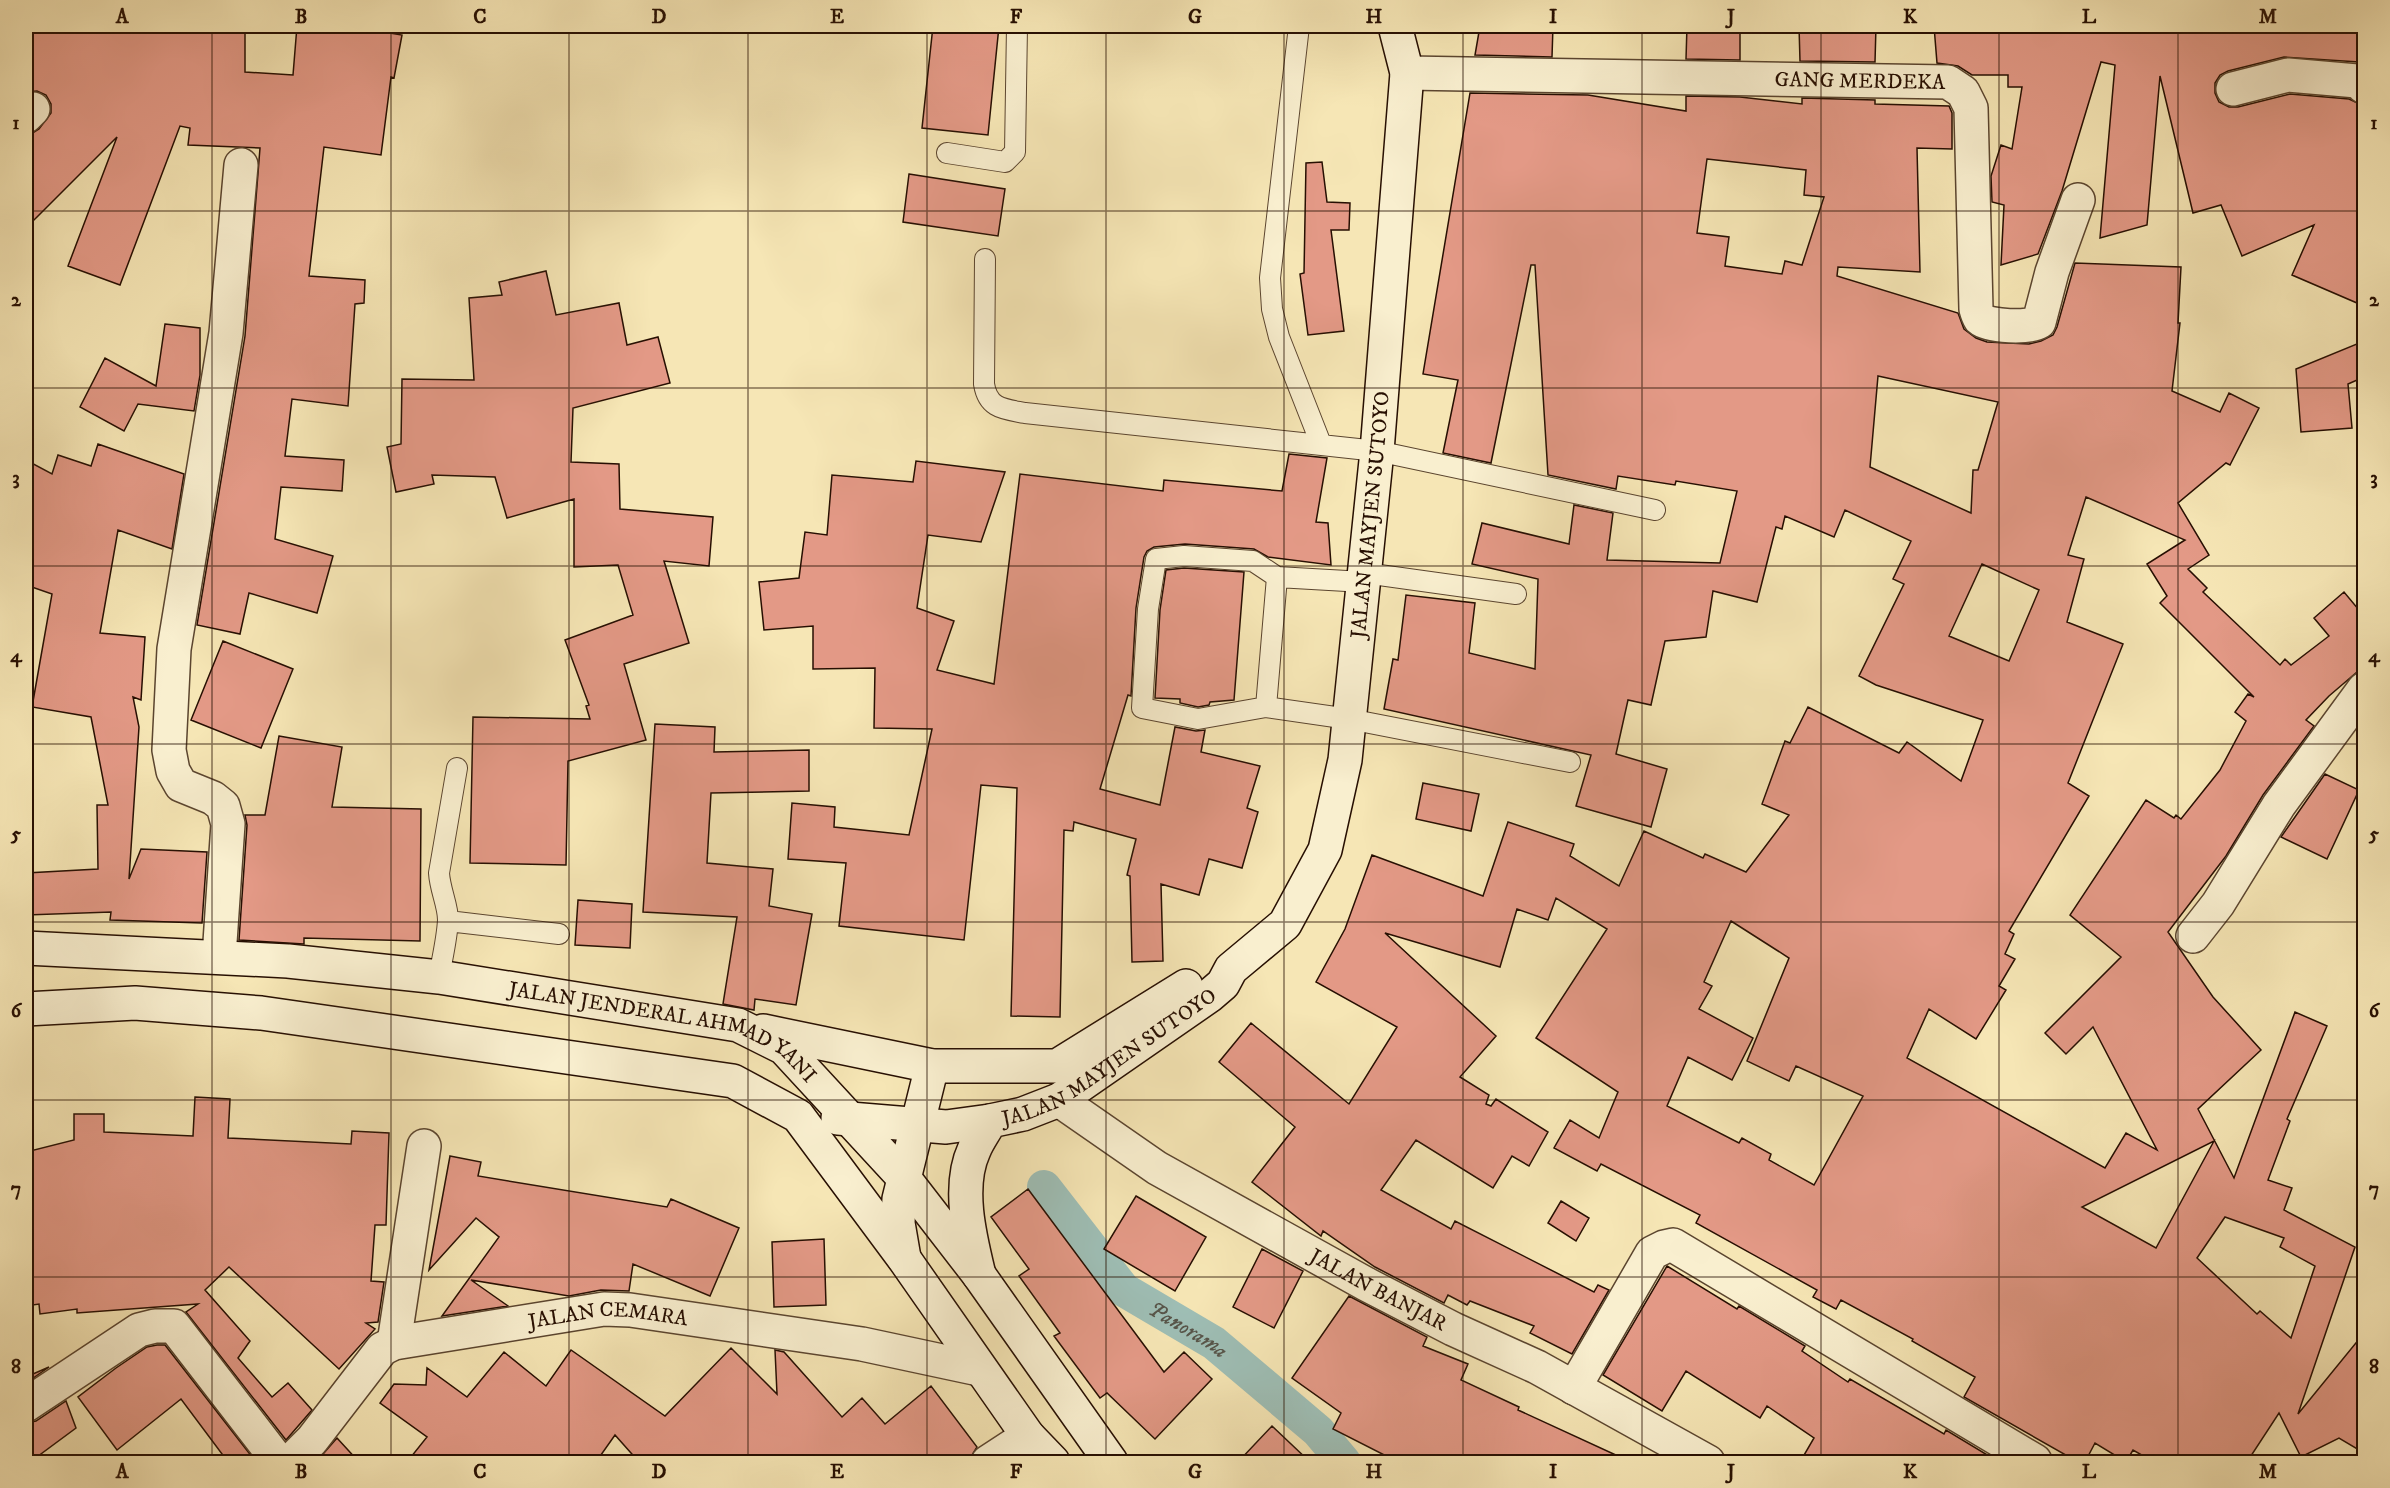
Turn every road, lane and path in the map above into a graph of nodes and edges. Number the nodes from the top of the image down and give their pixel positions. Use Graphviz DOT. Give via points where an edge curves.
graph roads {
  1 [pos="1017,26"];
  2 [pos="1299,26"];
  3 [pos="1395,26"];
  4 [pos="1407,73"];
  5 [pos="2364,87"];
  6 [pos="2233,89"];
  7 [pos="948,153"];
  8 [pos="241,165"];
  9 [pos="2078,200"];
  10 [pos="985,259"];
  11 [pos="1321,444"];
  12 [pos="1377,451"];
  13 [pos="1655,510"];
  14 [pos="1277,577"];
  15 [pos="1364,578"];
  16 [pos="1516,594"];
  17 [pos="2364,689"];
  18 [pos="1266,707"];
  19 [pos="1349,720"];
  20 [pos="1570,762"];
  21 [pos="456,768"];
  22 [pos="448,921"];
  23 [pos="559,934"];
  24 [pos="2193,936"];
  25 [pos="26,948"];
  26 [pos="219,957"];
  27 [pos="1231,969"];
  28 [pos="439,977"];
  29 [pos="26,1009"];
  30 [pos="738,1025"];
  31 [pos="932,1066"];
  32 [pos="1059,1100"];
  33 [pos="798,1116"];
  34 [pos="848,1119"];
  35 [pos="990,1121"];
  36 [pos="918,1125"];
  37 [pos="424,1146"];
  38 [pos="904,1178"];
  39 [pos="905,1260"];
  40 [pos="979,1275"];
  41 [pos="394,1343"];
  42 [pos="980,1369"];
  43 [pos="1574,1388"];
  44 [pos="26,1405"];
  45 [pos="1028,1436"];
  46 [pos="2035,1461"];
  47 [pos="279,1462"];
  48 [pos="291,1462"];
  49 [pos="988,1462"];
  50 [pos="1053,1462"];
  51 [pos="1111,1462"];
  52 [pos="1708,1462"];
  1 -- 7 [label="lane" via="1014,152 1005,162"];
  2 -- 11 [label="lane" via="1270,278 1279,338"];
  3 -- 4 [label="main road, JALAN MAYJEN SUTOYO"];
  4 -- 9 [label="main road, GANG MERDEKA" via="1948,82 1963,92 1971,108 1976,309 1987,322 2022,327 2039,322"];
  4 -- 12 [label="main road, JALAN MAYJEN SUTOYO"];
  5 -- 6 [label="main road" via="2357,81 2288,75"];
  8 -- 26 [label="main road" via="226,333 174,649 169,750 173,771 181,785 213,798 226,812"];
  10 -- 11 [label="lane" via="984,384 986,397 995,405 1025,413"];
  11 -- 12 [label="lane"];
  12 -- 13 [label="lane"];
  12 -- 15 [label="main road, JALAN MAYJEN SUTOYO"];
  14 -- 15 [label="lane"];
  14 -- 18 [label="lane"];
  14 -- 18 [label="lane" via="1253,561 1184,556 1156,560 1148,609 1142,708 1198,718"];
  15 -- 16 [label="lane"];
  15 -- 19 [label="main road, JALAN MAYJEN SUTOYO"];
  17 -- 24 [label="main road" via="2279,805 2218,904"];
  18 -- 19 [label="lane"];
  19 -- 20 [label="lane"];
  19 -- 27 [label="main road, JALAN MAYJEN SUTOYO" via="1345,760 1325,850 1285,924"];
  21 -- 22 [label="lane" via="439,873"];
  22 -- 23 [label="lane"];
  22 -- 28 [label="lane"];
  25 -- 26 [label="main road, JALAN JENDERAL AHMAD YANI"];
  26 -- 28 [label="main road, JALAN JENDERAL AHMAD YANI"];
  27 -- 31 [label="main road, JALAN MAYJEN SUTOYO" via="1194,982 1057,1066"];
  27 -- 32 [label="main road, JALAN MAYJEN SUTOYO" via="1223,984 1209,996"];
  28 -- 30 [label="main road, JALAN JENDERAL AHMAD YANI"];
  29 -- 33 [label="main road, JALAN JENDERAL AHMAD YANI" via="135,1003 261,1013 733,1081"];
  30 -- 31 [label="main road, JALAN MAYJEN SUTOYO"];
  30 -- 34 [label="main road, JALAN JENDERAL AHMAD YANI" via="784,1048"];
  31 -- 36 [label="main road"];
  32 -- 35 [label="main road, JALAN MAYJEN SUTOYO"];
  32 -- 43 [label="main road, JALAN BANJAR" via="1157,1168 1366,1284"];
  33 -- 34 [label="main road"];
  33 -- 39 [label="main road, JALAN JENDERAL AHMAD YANI"];
  34 -- 36 [label="main road"];
  34 -- 38 [label="main road, JALAN JENDERAL AHMAD YANI"];
  35 -- 36 [label="main road" via="946,1127"];
  35 -- 40 [label="main road, JALAN MAYJEN SUTOYO" via="973,1152 966,1187 969,1229"];
  36 -- 38 [label="main road"];
  37 -- 41 [label="main road"];
  38 -- 39 [label="main road" via="898,1223"];
  38 -- 40 [label="main road, JALAN JENDERAL AHMAD YANI"];
  39 -- 42 [label="main road, JALAN JENDERAL AHMAD YANI"];
  40 -- 51 [label="main road, JALAN JENDERAL AHMAD YANI"];
  41 -- 42 [label="main road, JALAN CEMARA" via="622,1309 862,1344"];
  41 -- 48 [label="main road" via="382,1349"];
  42 -- 45 [label="main road, JALAN JENDERAL AHMAD YANI"];
  43 -- 46 [label="main road" via="1652,1253 1673,1245"];
  43 -- 52 [label="main road, JALAN BANJAR"];
  44 -- 47 [label="main road" via="139,1330 174,1326"];
  45 -- 49 [label="main road"];
  45 -- 50 [label="main road, JALAN JENDERAL AHMAD YANI"];
}
